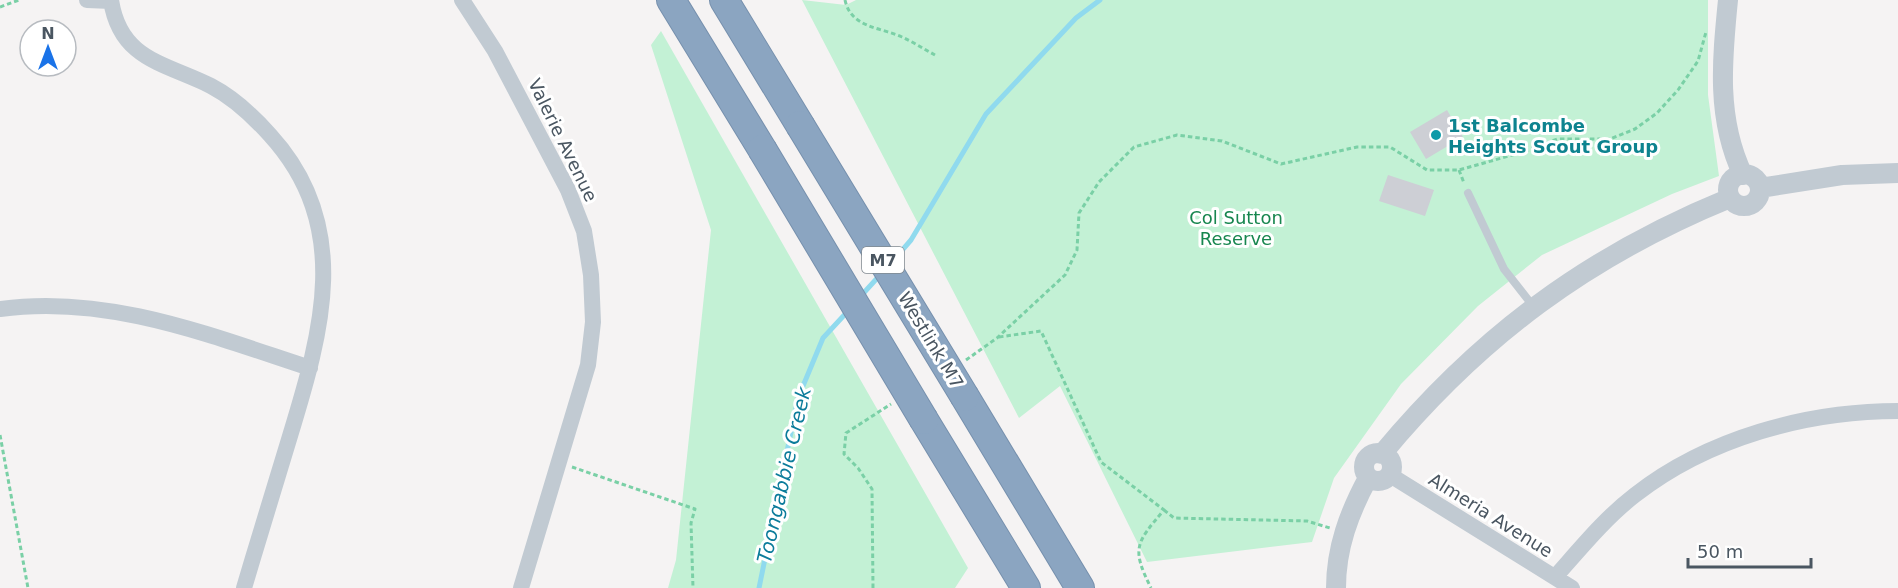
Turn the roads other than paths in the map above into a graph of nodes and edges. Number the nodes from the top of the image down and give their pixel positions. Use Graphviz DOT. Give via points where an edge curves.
graph roads {
  1 [pos="87,0"];
  2 [pos="111,0"];
  3 [pos="462,0"];
  4 [pos="671,0"];
  5 [pos="724,0"];
  6 [pos="1728,0"];
  7 [pos="1898,173"];
  8 [pos="1743,175"];
  9 [pos="1760,188"];
  10 [pos="1468,193"];
  11 [pos="1730,198"];
  12 [pos="1533,306"];
  13 [pos="0,309"];
  14 [pos="310,368"];
  15 [pos="1898,411"];
  16 [pos="1382,454"];
  17 [pos="1390,475"];
  18 [pos="1368,478"];
  19 [pos="1555,577"];
  20 [pos="244,588"];
  21 [pos="520,588"];
  22 [pos="1026,588"];
  23 [pos="1080,588"];
  24 [pos="1336,588"];
  25 [pos="1572,588"];
  1 -- 2 [label="street"];
  2 -- 14 [label="street" via="116,24 130,45 152,61 212,86 236,102 279,145 299,175 315,211 326,278"];
  3 -- 21 [label="street, Valerie Avenue" via="541,133 568,190 584,231 591,275 593,322 588,365"];
  4 -- 22 [label="highway, M7, bridge"];
  5 -- 23 [label="highway, Westlink M7 / M7, bridge"];
  6 -- 8 [label="street" via="1722,87 1731,150"];
  7 -- 9 [label="street" via="1842,175"];
  8 -- 9 [label="street" via="1756,179"];
  8 -- 11 [label="street" via="1730,182"];
  9 -- 11 [label="street" via="1752,205 1741,206"];
  10 -- 12 [label="lane" via="1504,269"];
  11 -- 12 [label="street" via="1647,235 1569,280"];
  12 -- 16 [label="street" via="1452,375"];
  13 -- 14 [label="street" via="63,306 134,314"];
  14 -- 20 [label="street"];
  15 -- 19 [label="street" via="1801,421 1750,434 1712,450 1635,495 1600,526"];
  16 -- 17 [label="street" via="1391,461"];
  16 -- 18 [label="street" via="1366,460 1364,470"];
  17 -- 18 [label="street" via="1379,482"];
  17 -- 19 [label="street, Almeria Avenue"];
  18 -- 24 [label="street" via="1344,533"];
  19 -- 25 [label="street, Almeria Avenue"];
}
